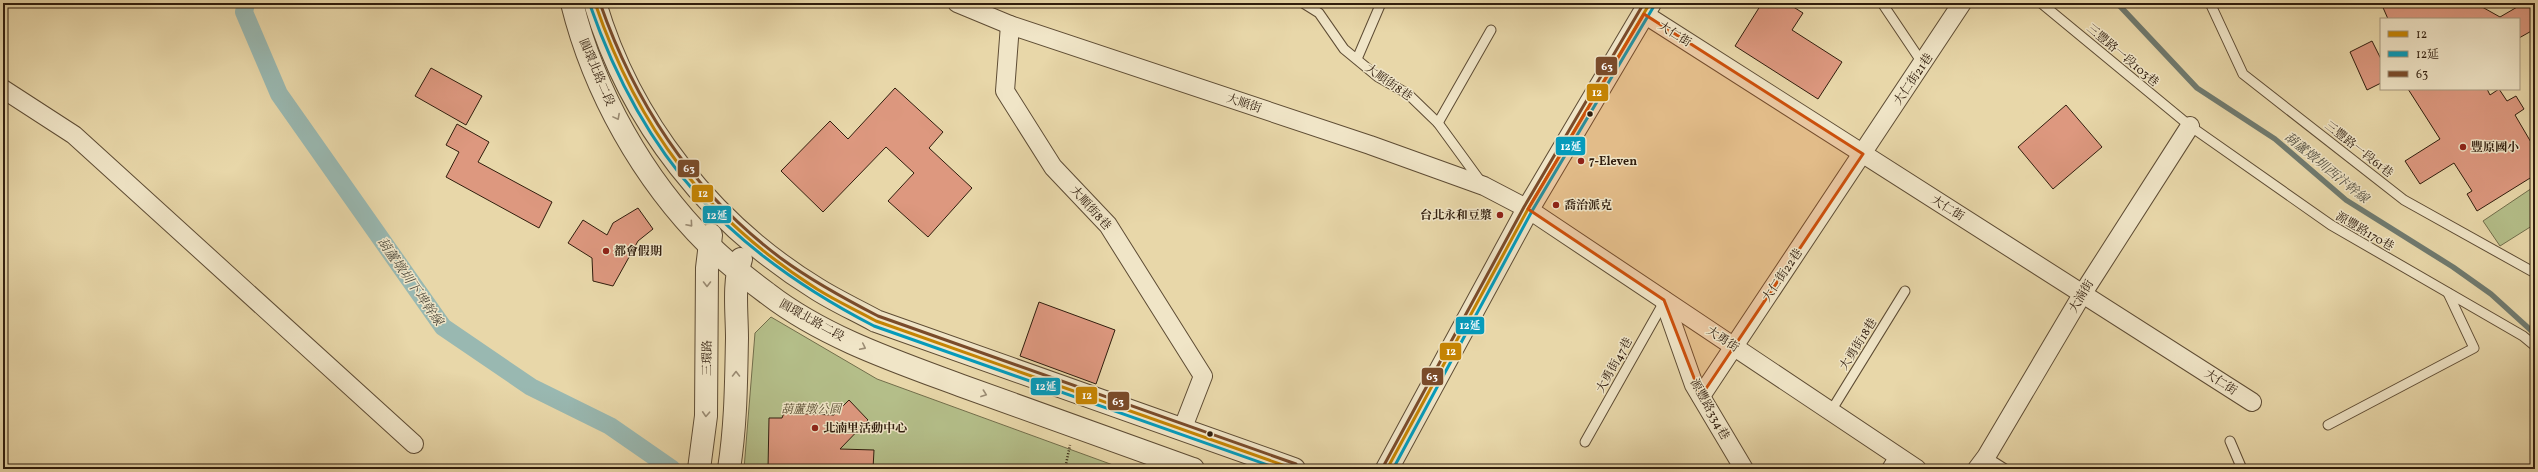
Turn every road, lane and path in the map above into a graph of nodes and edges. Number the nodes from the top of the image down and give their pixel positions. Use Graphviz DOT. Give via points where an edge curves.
graph roads {
  1 [pos="572,3"];
  2 [pos="595,3"];
  3 [pos="957,3"];
  4 [pos="1303,3"];
  5 [pos="1381,3"];
  6 [pos="1882,3"];
  7 [pos="1962,3"];
  8 [pos="2041,3"];
  9 [pos="2210,3"];
  10 [pos="1647,9"];
  11 [pos="1010,25"];
  12 [pos="1491,30"];
  13 [pos="1357,59"];
  14 [pos="1923,64"];
  15 [pos="3,89"];
  16 [pos="1438,123"];
  17 [pos="2190,126"];
  18 [pos="1863,154"];
  19 [pos="1484,186"];
  20 [pos="1528,209"];
  21 [pos="718,210"];
  22 [pos="747,237"];
  23 [pos="708,246"];
  24 [pos="738,269"];
  25 [pos="2535,273"];
  26 [pos="1905,291"];
  27 [pos="2083,293"];
  28 [pos="2448,293"];
  29 [pos="1664,300"];
  30 [pos="1734,346"];
  31 [pos="2535,346"];
  32 [pos="1701,396"];
  33 [pos="2252,402"];
  34 [pos="1830,411"];
  35 [pos="2328,425"];
  36 [pos="1074,427"];
  37 [pos="1182,430"];
  38 [pos="2230,441"];
  39 [pos="1585,442"];
  40 [pos="414,444"];
  41 [pos="1891,462"];
  42 [pos="1982,463"];
  43 [pos="699,469"];
  44 [pos="729,469"];
  45 [pos="1065,469"];
  46 [pos="1193,469"];
  47 [pos="1294,469"];
  48 [pos="1387,469"];
  49 [pos="1744,469"];
  50 [pos="1917,469"];
  51 [pos="2005,469"];
  52 [pos="2242,469"];
  1 -- 23 [label="street, 圓環北路二段, one-way" via="590,60 618,120 662,190"];
  2 -- 21 [label="street, 圓環北路二段" via="609,46 640,109 679,168"];
  3 -- 11 [label="street, 大順街"];
  4 -- 13 [label="lane, 大順街8巷" via="1319,13 1344,49"];
  5 -- 13 [label="lane"];
  6 -- 14 [label="lane"];
  7 -- 14 [label="street, 大仁街21巷"];
  8 -- 17 [label="lane, 三豐路一段103巷"];
  9 -- 25 [label="lane, 三豐路一段61巷" via="2242,74 2404,200"];
  10 -- 18 [label="street, 大仁街"];
  10 -- 20 [label="street"];
  11 -- 19 [label="street, 大順街" via="1370,145"];
  11 -- 37 [label="street, 大順街8巷" via="1005,91 1053,167 1108,225 1203,376"];
  12 -- 16 [label="lane"];
  13 -- 16 [label="lane, 大順街8巷" via="1378,77 1408,94"];
  14 -- 18 [label="street, 大仁街21巷"];
  15 -- 40 [label="street" via="74,136"];
  16 -- 19 [label="lane, 大順街8巷"];
  17 -- 27 [label="street, 大湳街"];
  17 -- 28 [label="lane, 源豐路170巷" via="2331,225"];
  18 -- 27 [label="street, 大仁街"];
  18 -- 30 [label="street, 大仁街22巷"];
  19 -- 20 [label="street, 大順街"];
  20 -- 29 [label="street, 大勇街"];
  20 -- 48 [label="street"];
  21 -- 22 [label="street, 圓環北路二段"];
  21 -- 23 [label="street, 三環路"];
  22 -- 24 [label="street"];
  22 -- 37 [label="street, 圓環北路二段" via="766,254 817,289 876,321"];
  23 -- 24 [label="street, 圓環北路二段"];
  23 -- 43 [label="street, 三環路, one-way" via="706,416"];
  24 -- 36 [label="street, 圓環北路二段, one-way" via="769,295 819,326 884,357"];
  44 -- 24 [label="street, one-way" via="736,421"];
  26 -- 34 [label="lane, 大勇街18巷"];
  27 -- 33 [label="street, 大仁街"];
  27 -- 42 [label="street, 大湳街"];
  28 -- 31 [label="lane, 源豐路170巷" via="2523,336"];
  28 -- 35 [label="lane" via="2474,348"];
  29 -- 30 [label="street, 大勇街"];
  29 -- 32 [label="street, 源豐路334巷" via="1694,384"];
  29 -- 39 [label="lane, 大勇街47巷"];
  30 -- 32 [label="street, 大仁街22巷"];
  30 -- 34 [label="street, 大勇街"];
  32 -- 49 [label="street, 源豐路334巷"];
  34 -- 41 [label="street, 大勇街"];
  36 -- 45 [label="path"];
  36 -- 46 [label="street, 圓環北路二段"];
  37 -- 47 [label="street, 圓環北路二段"];
  38 -- 52 [label="lane"];
  41 -- 50 [label="street, 大勇街"];
  42 -- 51 [label="lane"];
}
